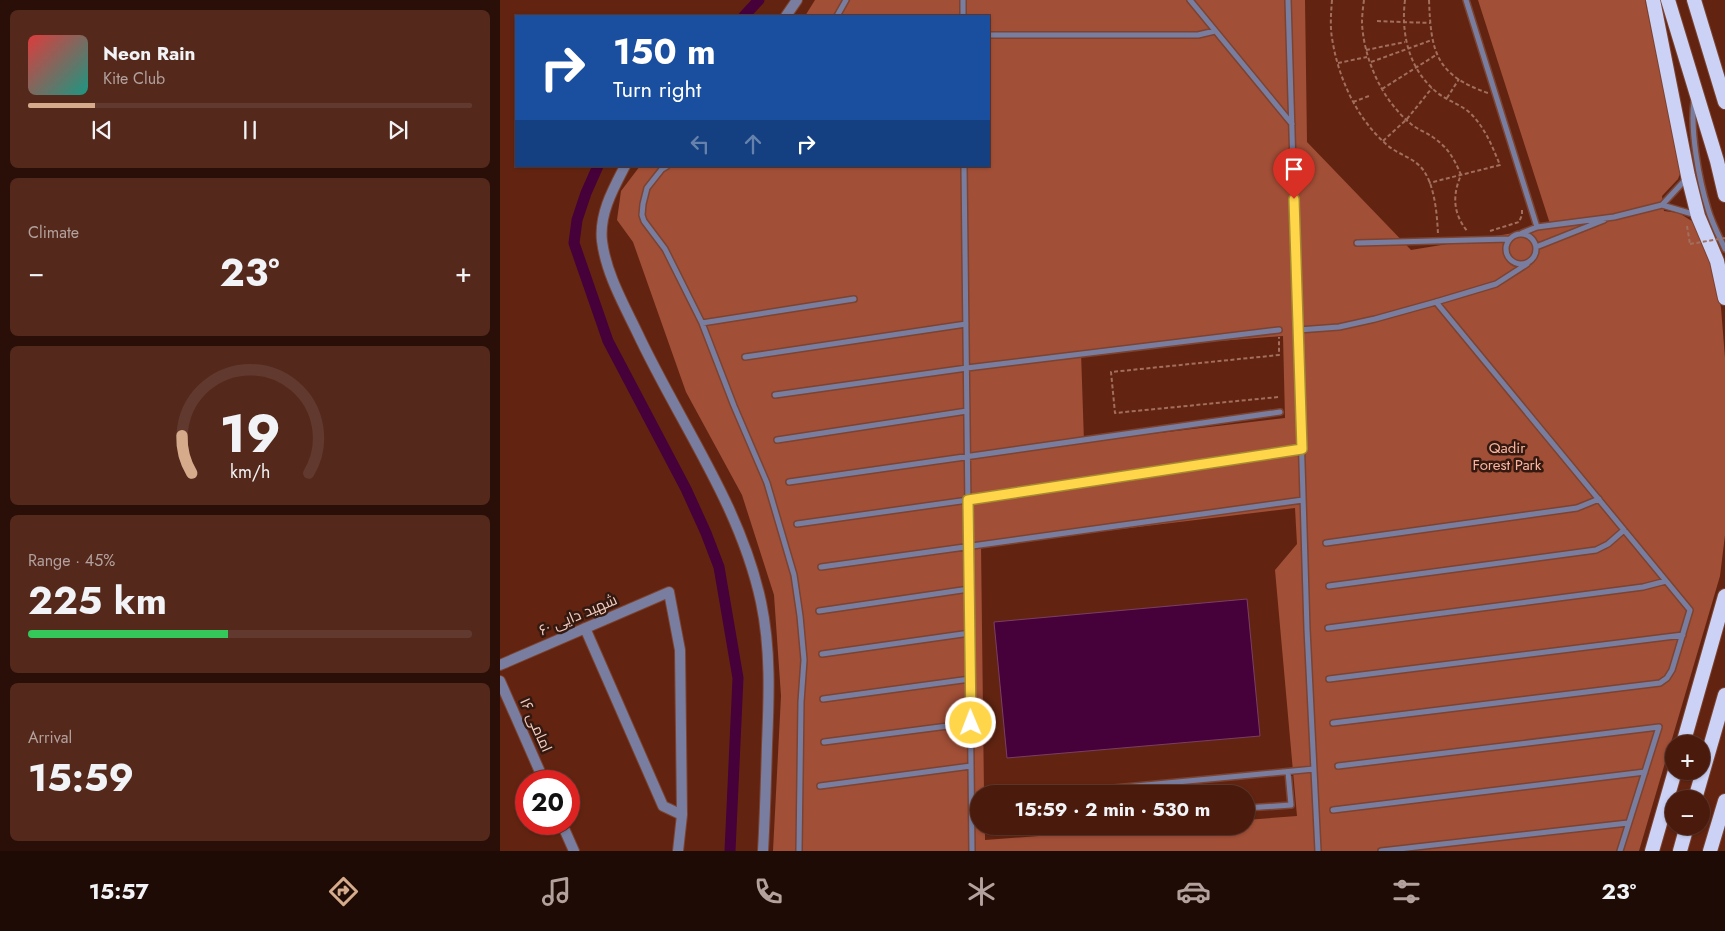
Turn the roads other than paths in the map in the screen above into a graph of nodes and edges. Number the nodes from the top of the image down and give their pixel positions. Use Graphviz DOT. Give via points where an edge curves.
graph roads {
  1 [pos="798,0"];
  2 [pos="846,0"];
  3 [pos="963,0"];
  4 [pos="1190,0"];
  5 [pos="1288,0"];
  6 [pos="1466,0"];
  7 [pos="1653,0"];
  8 [pos="1668,0"];
  9 [pos="1694,0"];
  10 [pos="787,15"];
  11 [pos="838,15"];
  12 [pos="963,15"];
  13 [pos="1215,31"];
  14 [pos="990,35"];
  15 [pos="1696,90"];
  16 [pos="1725,102"];
  17 [pos="1292,124"];
  18 [pos="625,167"];
  19 [pos="665,167"];
  20 [pos="964,167"];
  21 [pos="1688,176"];
  22 [pos="1725,195"];
  23 [pos="1662,204"];
  24 [pos="1698,216"];
  25 [pos="1614,217"];
  26 [pos="1537,228"];
  27 [pos="1522,234"];
  28 [pos="1509,239"];
  29 [pos="1357,243"];
  30 [pos="1536,247"];
  31 [pos="1725,249"];
  32 [pos="1527,264"];
  33 [pos="1725,298"];
  34 [pos="854,299"];
  35 [pos="1436,302"];
  36 [pos="702,323"];
  37 [pos="966,324"];
  38 [pos="1279,330"];
  39 [pos="1298,330"];
  40 [pos="745,357"];
  41 [pos="967,368"];
  42 [pos="775,395"];
  43 [pos="967,411"];
  44 [pos="1280,412"];
  45 [pos="777,440"];
  46 [pos="1302,449"];
  47 [pos="968,456"];
  48 [pos="789,482"];
  49 [pos="1599,499"];
  50 [pos="968,500"];
  51 [pos="1303,500"];
  52 [pos="797,524"];
  53 [pos="1624,530"];
  54 [pos="1326,543"];
  55 [pos="969,547"];
  56 [pos="821,567"];
  57 [pos="1666,582"];
  58 [pos="1329,586"];
  59 [pos="969,589"];
  60 [pos="1725,596"];
  61 [pos="819,611"];
  62 [pos="584,628"];
  63 [pos="1328,628"];
  64 [pos="970,633"];
  65 [pos="1683,635"];
  66 [pos="822,654"];
  67 [pos="500,665"];
  68 [pos="1329,679"];
  69 [pos="970,680"];
  70 [pos="500,681"];
  71 [pos="1725,695"];
  72 [pos="822,699"];
  73 [pos="971,723"];
  74 [pos="1333,723"];
  75 [pos="1686,735"];
  76 [pos="824,742"];
  77 [pos="971,766"];
  78 [pos="1338,766"];
  79 [pos="1314,769"];
  80 [pos="539,770"];
  81 [pos="1288,772"];
  82 [pos="1644,772"];
  83 [pos="1672,780"];
  84 [pos="972,785"];
  85 [pos="1149,785"];
  86 [pos="820,786"];
  87 [pos="1698,790"];
  88 [pos="1725,801"];
  89 [pos="1255,807"];
  90 [pos="1333,810"];
  91 [pos="682,815"];
  92 [pos="1628,823"];
  93 [pos="567,835"];
  94 [pos="972,835"];
  95 [pos="1684,835"];
  96 [pos="574,851"];
  97 [pos="678,851"];
  98 [pos="763,851"];
  99 [pos="799,851"];
  100 [pos="972,851"];
  101 [pos="1318,851"];
  102 [pos="1381,851"];
  103 [pos="1620,851"];
  104 [pos="1652,851"];
  105 [pos="1680,851"];
  106 [pos="1710,851"];
  1 -- 10 [label="street"];
  2 -- 11 [label="lane"];
  3 -- 12 [label="lane"];
  4 -- 13 [label="lane"];
  5 -- 17 [label="lane"];
  6 -- 26 [label="lane"];
  7 -- 21 [label="highway"];
  8 -- 15 [label="highway"];
  9 -- 16 [label="highway"];
  13 -- 14 [label="lane" via="1198,35"];
  13 -- 17 [label="lane"];
  15 -- 22 [label="highway"];
  15 -- 31 [label="lane" via="1692,116 1702,182 1708,208"];
  17 -- 39 [label="lane"];
  18 -- 98 [label="street" via="603,213 602,240 610,276 651,361 724,496 748,553 761,603 768,658 769,707"];
  19 -- 36 [label="lane" via="647,188 642,215 665,249"];
  20 -- 37 [label="lane"];
  21 -- 23 [label="lane"];
  21 -- 24 [label="highway"];
  23 -- 24 [label="lane"];
  23 -- 25 [label="lane"];
  24 -- 33 [label="highway" via="1717,261"];
  25 -- 26 [label="lane"];
  25 -- 30 [label="lane"];
  26 -- 27 [label="lane"];
  27 -- 28 [label="lane" via="1515,234"];
  27 -- 30 [label="lane" via="1534,240"];
  28 -- 29 [label="lane"];
  28 -- 32 [label="lane" via="1505,252 1508,258 1513,263"];
  30 -- 32 [label="lane" via="1536,254"];
  32 -- 35 [label="lane" via="1496,284"];
  34 -- 36 [label="lane"];
  35 -- 39 [label="lane" via="1339,327"];
  35 -- 49 [label="lane"];
  36 -- 99 [label="lane" via="767,483 794,575 804,660"];
  37 -- 40 [label="lane"];
  37 -- 41 [label="lane"];
  38 -- 41 [label="lane"];
  39 -- 46 [label="lane"];
  41 -- 42 [label="lane"];
  41 -- 43 [label="lane"];
  43 -- 45 [label="lane"];
  43 -- 47 [label="lane"];
  44 -- 47 [label="lane"];
  46 -- 50 [label="lane"];
  46 -- 51 [label="lane"];
  47 -- 48 [label="lane"];
  47 -- 50 [label="lane"];
  49 -- 53 [label="lane"];
  49 -- 54 [label="lane" via="1577,508"];
  50 -- 52 [label="lane"];
  50 -- 55 [label="lane"];
  51 -- 55 [label="lane"];
  51 -- 79 [label="lane"];
  53 -- 57 [label="lane"];
  53 -- 58 [label="lane" via="1596,550"];
  55 -- 56 [label="lane"];
  55 -- 59 [label="lane"];
  57 -- 63 [label="lane" via="1643,588"];
  57 -- 65 [label="lane" via="1690,610"];
  59 -- 61 [label="lane"];
  59 -- 64 [label="lane"];
  60 -- 75 [label="highway"];
  62 -- 67 [label="street, شهید دایی ۶۰"];
  62 -- 91 [label="street" via="662,806"];
  62 -- 91 [label="street, شهید دایی ۶۰" via="669,592 680,650"];
  64 -- 66 [label="lane"];
  64 -- 69 [label="lane"];
  65 -- 68 [label="lane"];
  65 -- 74 [label="lane" via="1672,670 1660,683"];
  69 -- 72 [label="lane"];
  69 -- 73 [label="lane"];
  70 -- 80 [label="street, امامی ۱۶"];
  71 -- 87 [label="highway"];
  73 -- 76 [label="lane"];
  73 -- 77 [label="lane"];
  77 -- 84 [label="lane"];
  77 -- 86 [label="lane"];
  78 -- 82 [label="lane" via="1659,728"];
  79 -- 81 [label="lane"];
  79 -- 101 [label="lane"];
  81 -- 85 [label="lane"];
  81 -- 89 [label="lane" via="1291,805"];
  82 -- 90 [label="lane"];
  82 -- 92 [label="lane"];
  83 -- 104 [label="highway"];
  88 -- 106 [label="highway"];
  91 -- 97 [label="street"];
  92 -- 102 [label="lane"];
  92 -- 103 [label="lane"];
  93 -- 96 [label="street"];
  94 -- 100 [label="lane"];
  95 -- 105 [label="highway"];
}
